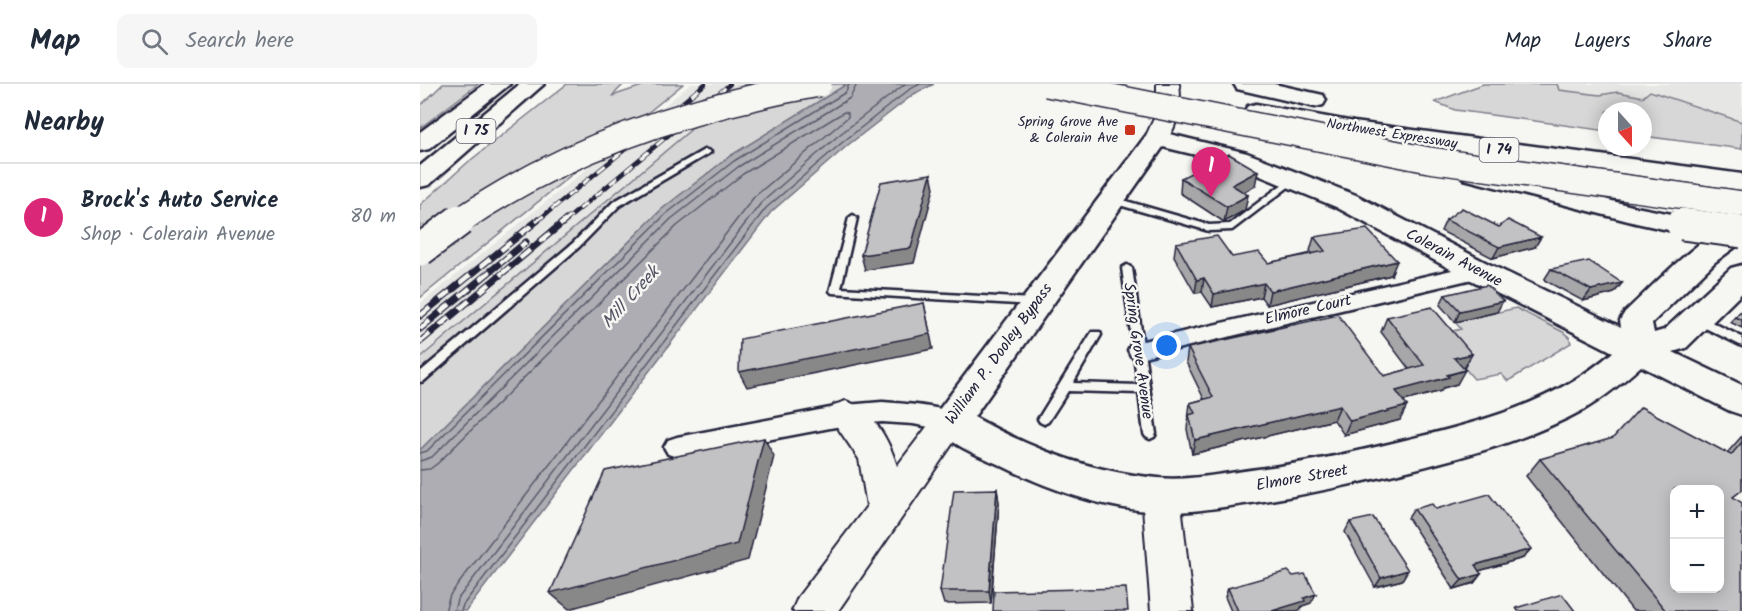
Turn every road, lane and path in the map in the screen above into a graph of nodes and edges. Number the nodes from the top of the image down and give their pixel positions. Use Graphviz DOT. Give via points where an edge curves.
graph roads {
  1 [pos="499,84"];
  2 [pos="533,84"];
  3 [pos="819,84"];
  4 [pos="1047,84"];
  5 [pos="1245,84"];
  6 [pos="1163,86"];
  7 [pos="1262,100"];
  8 [pos="1157,138"];
  9 [pos="420,144"];
  10 [pos="1598,144"];
  11 [pos="1652,150"];
  12 [pos="707,152"];
  13 [pos="1742,162"];
  14 [pos="420,179"];
  15 [pos="1295,179"];
  16 [pos="1742,182"];
  17 [pos="1112,200"];
  18 [pos="1742,204"];
  19 [pos="853,218"];
  20 [pos="1742,231"];
  21 [pos="420,250"];
  22 [pos="1126,268"];
  23 [pos="1478,271"];
  24 [pos="1738,283"];
  25 [pos="1036,303"];
  26 [pos="1696,319"];
  27 [pos="1096,335"];
  28 [pos="1742,342"];
  29 [pos="1638,348"];
  30 [pos="1139,350"];
  31 [pos="420,378"];
  32 [pos="1065,387"];
  33 [pos="1144,389"];
  34 [pos="1737,395"];
  35 [pos="846,414"];
  36 [pos="1044,419"];
  37 [pos="951,421"];
  38 [pos="1150,434"];
  39 [pos="677,447"];
  40 [pos="1161,495"];
  41 [pos="886,512"];
  42 [pos="813,611"];
  43 [pos="1172,611"];
  1 -- 9 [label="main road, I 75"];
  2 -- 14 [label="main road, I 75"];
  3 -- 21 [label="main road, bridge" via="724,104 574,158 484,205"];
  4 -- 18 [label="main road, bridge" via="1429,160"];
  5 -- 7 [label="main road, Northwest Expressway / I 74"];
  6 -- 7 [label="main road, Northwest Expressway / I 74"];
  6 -- 8 [label="main road, William P. Dooley Bypass" via="1164,126"];
  7 -- 10 [label="main road, Northwest Expressway / I 74"];
  7 -- 16 [label="main road, Northwest Expressway / I 74" via="1354,129"];
  7 -- 20 [label="main road, bridge" via="1301,130 1636,215"];
  8 -- 15 [label="main road, Colerain Avenue" via="1238,158"];
  8 -- 17 [label="main road, William P. Dooley Bypass"];
  11 -- 13 [label="main road"];
  12 -- 31 [label="lane" via="616,204 576,245"];
  15 -- 17 [label="lane" via="1232,226 1209,228"];
  15 -- 23 [label="main road, Colerain Avenue" via="1346,201"];
  17 -- 25 [label="main road, William P. Dooley Bypass"];
  19 -- 25 [label="lane" via="835,291"];
  20 -- 29 [label="main road" via="1705,255 1636,320"];
  22 -- 30 [label="lane, Spring Grove Avenue"];
  23 -- 29 [label="main road, Colerain Avenue"];
  23 -- 30 [label="street, Elmore Court"];
  24 -- 26 [label="main road"];
  25 -- 37 [label="main road, William P. Dooley Bypass"];
  26 -- 28 [label="lane"];
  26 -- 29 [label="main road" via="1674,340"];
  27 -- 32 [label="lane"];
  29 -- 34 [label="main road, Colerain Avenue"];
  29 -- 40 [label="main road, Elmore Street" via="1610,374 1570,400 1512,426 1457,443 1312,478"];
  30 -- 33 [label="lane, Spring Grove Avenue"];
  32 -- 33 [label="lane"];
  32 -- 36 [label="lane"];
  33 -- 38 [label="lane, Spring Grove Avenue"];
  35 -- 37 [label="street" via="892,413"];
  35 -- 39 [label="street"];
  35 -- 41 [label="main road" via="876,450"];
  37 -- 40 [label="main road, Elmore Street" via="1033,464 1077,479"];
  37 -- 41 [label="main road, William P. Dooley Bypass"];
  40 -- 43 [label="main road"];
  41 -- 42 [label="main road, William P. Dooley Bypass"];
}
